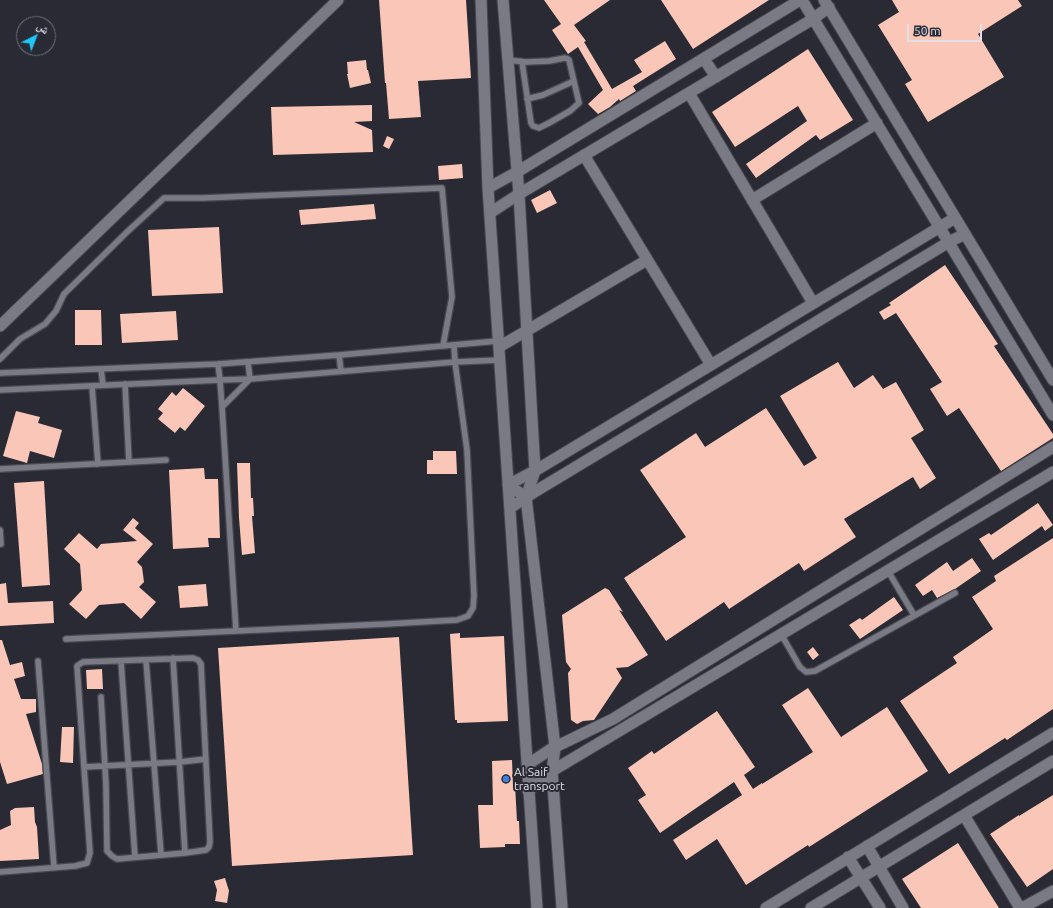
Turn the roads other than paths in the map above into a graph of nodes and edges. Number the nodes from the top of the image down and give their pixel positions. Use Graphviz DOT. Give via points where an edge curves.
graph roads {
  1 [pos="338,0"];
  2 [pos="481,0"];
  3 [pos="503,0"];
  4 [pos="801,0"];
  5 [pos="827,4"];
  6 [pos="813,18"];
  7 [pos="704,59"];
  8 [pos="508,60"];
  9 [pos="522,62"];
  10 [pos="716,77"];
  11 [pos="574,81"];
  12 [pos="689,92"];
  13 [pos="527,99"];
  14 [pos="877,123"];
  15 [pos="584,155"];
  16 [pos="517,172"];
  17 [pos="488,188"];
  18 [pos="519,194"];
  19 [pos="752,200"];
  20 [pos="490,213"];
  21 [pos="955,218"];
  22 [pos="939,227"];
  23 [pos="965,234"];
  24 [pos="949,242"];
  25 [pos="647,260"];
  26 [pos="813,303"];
  27 [pos="0,326"];
  28 [pos="527,331"];
  29 [pos="499,344"];
  30 [pos="443,346"];
  31 [pos="454,346"];
  32 [pos="339,355"];
  33 [pos="0,359"];
  34 [pos="500,360"];
  35 [pos="248,362"];
  36 [pos="455,362"];
  37 [pos="218,364"];
  38 [pos="711,365"];
  39 [pos="101,369"];
  40 [pos="341,371"];
  41 [pos="0,373"];
  42 [pos="250,379"];
  43 [pos="220,380"];
  44 [pos="1053,380"];
  45 [pos="124,384"];
  46 [pos="103,385"];
  47 [pos="92,386"];
  48 [pos="0,390"];
  49 [pos="222,407"];
  50 [pos="1053,415"];
  51 [pos="1053,447"];
  52 [pos="166,460"];
  53 [pos="129,462"];
  54 [pos="98,464"];
  55 [pos="0,469"];
  56 [pos="535,471"];
  57 [pos="1053,472"];
  58 [pos="508,485"];
  59 [pos="526,497"];
  60 [pos="510,508"];
  61 [pos="0,530"];
  62 [pos="1,544"];
  63 [pos="888,571"];
  64 [pos="955,593"];
  65 [pos="914,615"];
  66 [pos="236,631"];
  67 [pos="781,634"];
  68 [pos="66,639"];
  69 [pos="173,658"];
  70 [pos="121,660"];
  71 [pos="146,660"];
  72 [pos="38,661"];
  73 [pos="101,697"];
  74 [pos="1053,733"];
  75 [pos="555,747"];
  76 [pos="206,759"];
  77 [pos="1053,761"];
  78 [pos="180,762"];
  79 [pos="153,764"];
  80 [pos="127,765"];
  81 [pos="527,765"];
  82 [pos="105,766"];
  83 [pos="84,767"];
  84 [pos="552,771"];
  85 [pos="528,791"];
  86 [pos="964,815"];
  87 [pos="867,846"];
  88 [pos="185,853"];
  89 [pos="160,854"];
  90 [pos="135,857"];
  91 [pos="848,857"];
  92 [pos="54,867"];
  93 [pos="878,867"];
  94 [pos="0,872"];
  95 [pos="862,877"];
  96 [pos="1053,891"];
  97 [pos="537,908"];
  98 [pos="562,908"];
  99 [pos="766,908"];
  100 [pos="811,908"];
  101 [pos="880,908"];
  102 [pos="903,908"];
  103 [pos="1021,908"];
  1 -- 27 [label="street"];
  2 -- 17 [label="street"];
  3 -- 8 [label="street"];
  4 -- 6 [label="street"];
  4 -- 7 [label="street"];
  5 -- 6 [label="street"];
  5 -- 21 [label="street"];
  6 -- 10 [label="street"];
  6 -- 14 [label="street"];
  7 -- 10 [label="street"];
  7 -- 16 [label="street"];
  8 -- 9 [label="lane"];
  8 -- 16 [label="street"];
  9 -- 11 [label="lane" via="568,58"];
  9 -- 13 [label="lane"];
  10 -- 12 [label="street"];
  11 -- 13 [label="lane"];
  11 -- 13 [label="lane" via="579,103 570,111 539,128 535,128 531,123"];
  12 -- 15 [label="street"];
  12 -- 19 [label="street"];
  14 -- 19 [label="street"];
  14 -- 22 [label="street"];
  15 -- 18 [label="street"];
  15 -- 25 [label="street"];
  16 -- 17 [label="street"];
  16 -- 18 [label="street"];
  17 -- 20 [label="street"];
  18 -- 20 [label="street"];
  18 -- 28 [label="street"];
  19 -- 26 [label="street"];
  20 -- 29 [label="street"];
  21 -- 22 [label="street"];
  21 -- 23 [label="street"];
  22 -- 24 [label="street"];
  22 -- 26 [label="street"];
  23 -- 24 [label="street"];
  23 -- 44 [label="street"];
  24 -- 50 [label="street"];
  24 -- 59 [label="street"];
  25 -- 28 [label="street"];
  25 -- 38 [label="street"];
  26 -- 38 [label="street"];
  28 -- 29 [label="street"];
  28 -- 56 [label="street"];
  29 -- 31 [label="lane"];
  29 -- 34 [label="street"];
  30 -- 31 [label="lane"];
  30 -- 32 [label="lane"];
  30 -- 33 [label="lane" via="452,297 442,188 164,198 64,294 56,311 45,324 20,339"];
  31 -- 36 [label="lane"];
  32 -- 35 [label="lane"];
  32 -- 40 [label="lane"];
  34 -- 36 [label="lane"];
  34 -- 58 [label="street"];
  35 -- 37 [label="lane"];
  35 -- 42 [label="lane"];
  36 -- 40 [label="lane"];
  36 -- 66 [label="lane" via="467,450 474,596 473,608 468,616 457,620"];
  37 -- 39 [label="lane"];
  37 -- 43 [label="lane"];
  38 -- 56 [label="street"];
  39 -- 41 [label="lane"];
  39 -- 46 [label="lane"];
  40 -- 42 [label="lane"];
  42 -- 43 [label="lane"];
  42 -- 49 [label="lane"];
  43 -- 45 [label="lane"];
  43 -- 49 [label="lane"];
  45 -- 46 [label="lane"];
  45 -- 53 [label="lane"];
  46 -- 47 [label="lane"];
  47 -- 48 [label="lane"];
  47 -- 54 [label="lane"];
  49 -- 66 [label="lane"];
  51 -- 75 [label="street" via="613,719"];
  52 -- 53 [label="lane"];
  53 -- 54 [label="lane"];
  54 -- 55 [label="lane"];
  56 -- 58 [label="street"];
  56 -- 59 [label="street"];
  57 -- 63 [label="street"];
  58 -- 59 [label="street"];
  58 -- 60 [label="street"];
  59 -- 60 [label="street"];
  59 -- 75 [label="street"];
  60 -- 81 [label="street"];
  61 -- 62 [label="lane"];
  63 -- 65 [label="lane"];
  63 -- 67 [label="street"];
  64 -- 65 [label="lane"];
  65 -- 67 [label="lane" via="814,671 806,672 800,667"];
  66 -- 68 [label="lane"];
  67 -- 84 [label="street"];
  69 -- 71 [label="lane"];
  69 -- 76 [label="lane" via="193,658 200,664"];
  69 -- 78 [label="lane"];
  70 -- 71 [label="lane"];
  70 -- 80 [label="lane"];
  70 -- 83 [label="lane" via="83,662 77,666"];
  71 -- 79 [label="lane"];
  72 -- 92 [label="lane"];
  73 -- 82 [label="lane"];
  74 -- 87 [label="street"];
  75 -- 81 [label="street"];
  75 -- 84 [label="street"];
  76 -- 78 [label="lane"];
  76 -- 88 [label="lane" via="209,847 206,850"];
  77 -- 86 [label="street"];
  78 -- 79 [label="lane"];
  78 -- 88 [label="lane"];
  79 -- 80 [label="lane"];
  79 -- 89 [label="lane"];
  80 -- 82 [label="lane"];
  80 -- 90 [label="lane"];
  81 -- 85 [label="street"];
  82 -- 83 [label="lane"];
  82 -- 90 [label="lane" via="107,851 117,859"];
  83 -- 92 [label="lane" via="90,853 87,863"];
  84 -- 85 [label="street"];
  84 -- 98 [label="street"];
  85 -- 97 [label="street"];
  86 -- 93 [label="street"];
  86 -- 103 [label="street"];
  87 -- 91 [label="street"];
  87 -- 93 [label="street"];
  88 -- 89 [label="lane"];
  89 -- 90 [label="lane"];
  91 -- 95 [label="street"];
  91 -- 99 [label="street"];
  92 -- 94 [label="lane"];
  93 -- 95 [label="street"];
  93 -- 102 [label="street"];
  95 -- 100 [label="street"];
  95 -- 101 [label="street"];
  96 -- 103 [label="street"];
}
